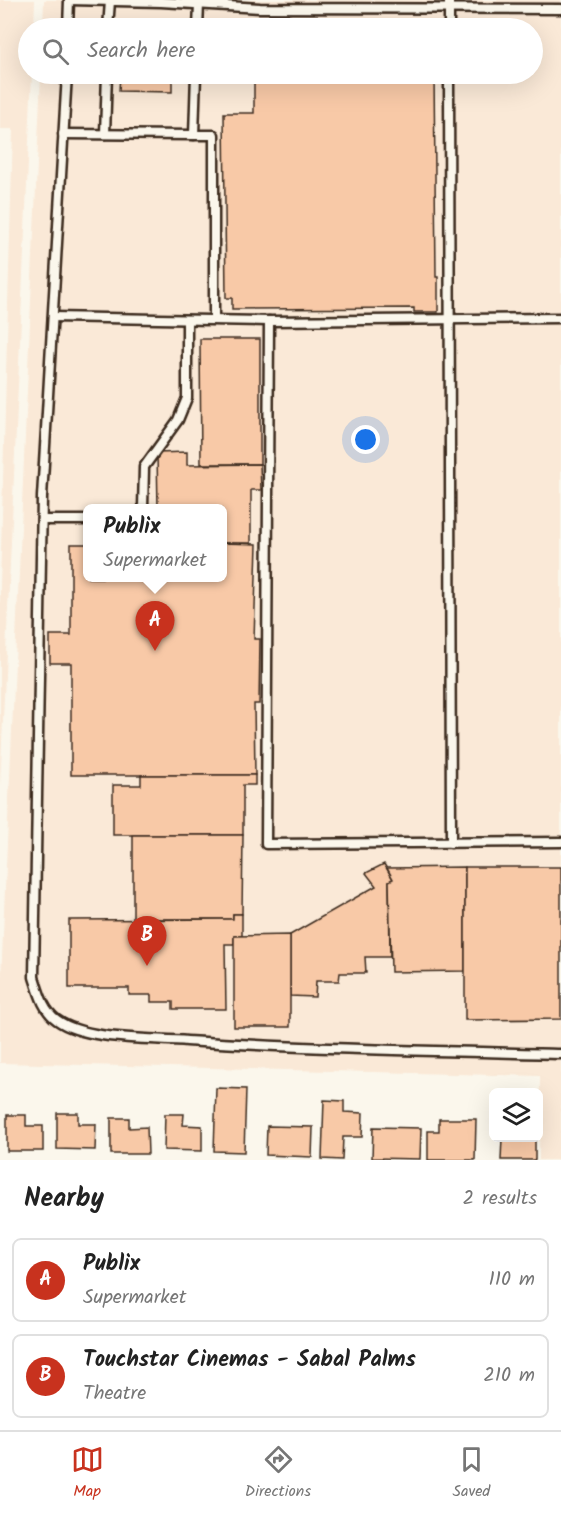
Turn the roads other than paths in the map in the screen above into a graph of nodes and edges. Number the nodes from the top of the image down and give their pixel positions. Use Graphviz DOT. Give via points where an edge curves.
graph roads {
  1 [pos="69,0"];
  2 [pos="110,1"];
  3 [pos="199,4"];
  4 [pos="449,4"];
  5 [pos="561,9"];
  6 [pos="68,18"];
  7 [pos="109,18"];
  8 [pos="198,18"];
  9 [pos="66,84"];
  10 [pos="107,84"];
  11 [pos="196,84"];
  12 [pos="449,84"];
  13 [pos="105,134"];
  14 [pos="63,135"];
  15 [pos="194,135"];
  16 [pos="53,317"];
  17 [pos="561,318"];
  18 [pos="214,319"];
  19 [pos="450,319"];
  20 [pos="187,320"];
  21 [pos="269,321"];
  22 [pos="143,504"];
  23 [pos="42,520"];
  24 [pos="83,520"];
  25 [pos="561,842"];
  26 [pos="451,843"];
  27 [pos="561,1054"];
  1 -- 2 [label="lane"];
  1 -- 6 [label="lane"];
  2 -- 3 [label="lane"];
  2 -- 7 [label="lane"];
  3 -- 4 [label="lane" via="260,8"];
  3 -- 8 [label="lane"];
  4 -- 5 [label="lane"];
  9 -- 14 [label="lane"];
  10 -- 13 [label="lane"];
  11 -- 15 [label="lane"];
  12 -- 19 [label="lane"];
  13 -- 14 [label="lane"];
  13 -- 15 [label="lane"];
  14 -- 16 [label="lane"];
  15 -- 18 [label="lane" via="214,135"];
  16 -- 20 [label="lane"];
  16 -- 23 [label="lane"];
  17 -- 19 [label="lane"];
  18 -- 20 [label="lane"];
  18 -- 21 [label="lane"];
  19 -- 21 [label="lane"];
  19 -- 26 [label="lane"];
  20 -- 22 [label="lane" via="187,398 178,420 144,468"];
  21 -- 26 [label="lane" via="266,844"];
  23 -- 24 [label="lane"];
  23 -- 27 [label="lane" via="34,977 43,1005 58,1020 88,1033 123,1037 376,1050"];
  25 -- 26 [label="lane"];
}
